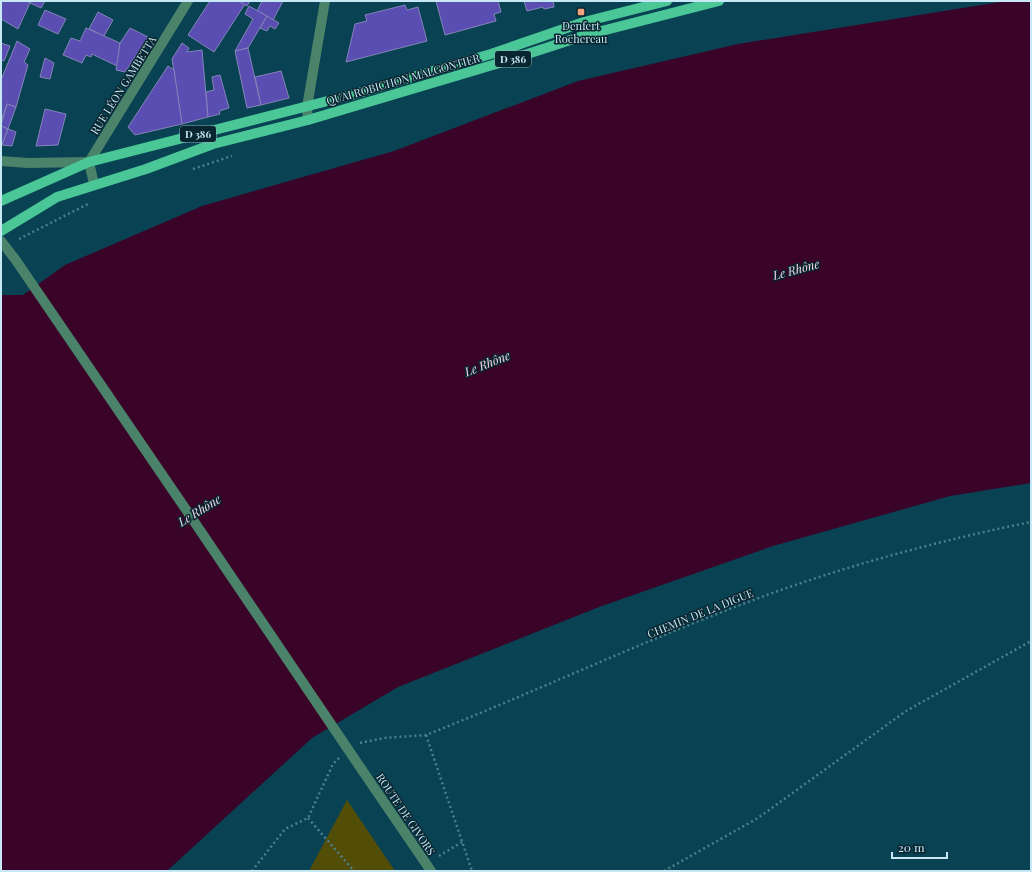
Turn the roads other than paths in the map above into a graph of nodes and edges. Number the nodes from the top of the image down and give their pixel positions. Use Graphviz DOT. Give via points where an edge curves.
graph roads {
  1 [pos="325,1"];
  2 [pos="667,1"];
  3 [pos="719,1"];
  4 [pos="186,2"];
  5 [pos="307,107"];
  6 [pos="308,120"];
  7 [pos="1,161"];
  8 [pos="89,162"];
  9 [pos="94,184"];
  10 [pos="1,201"];
  11 [pos="1,231"];
  12 [pos="1,241"];
  13 [pos="430,871"];
  1 -- 5 [label="street"];
  2 -- 5 [label="main road, QUAI ROBICHON MALGONTIER / D 386" via="584,22 491,54"];
  3 -- 6 [label="main road, QUAI ROBICHON MALGONTIER / D 386" via="586,35"];
  4 -- 8 [label="street, RUE LÉON GAMBETTA"];
  5 -- 6 [label="street"];
  5 -- 8 [label="main road, QUAI ROBICHON MALGONTIER / D 386"];
  6 -- 9 [label="main road, QUAI ROBICHON MALGONTIER / D 386" via="213,144 146,169"];
  7 -- 8 [label="street"];
  8 -- 9 [label="street"];
  8 -- 10 [label="main road, D 386"];
  9 -- 11 [label="main road, D 386" via="57,197"];
  12 -- 13 [label="street, ROUTE DE GIVORS, bridge"];
}
